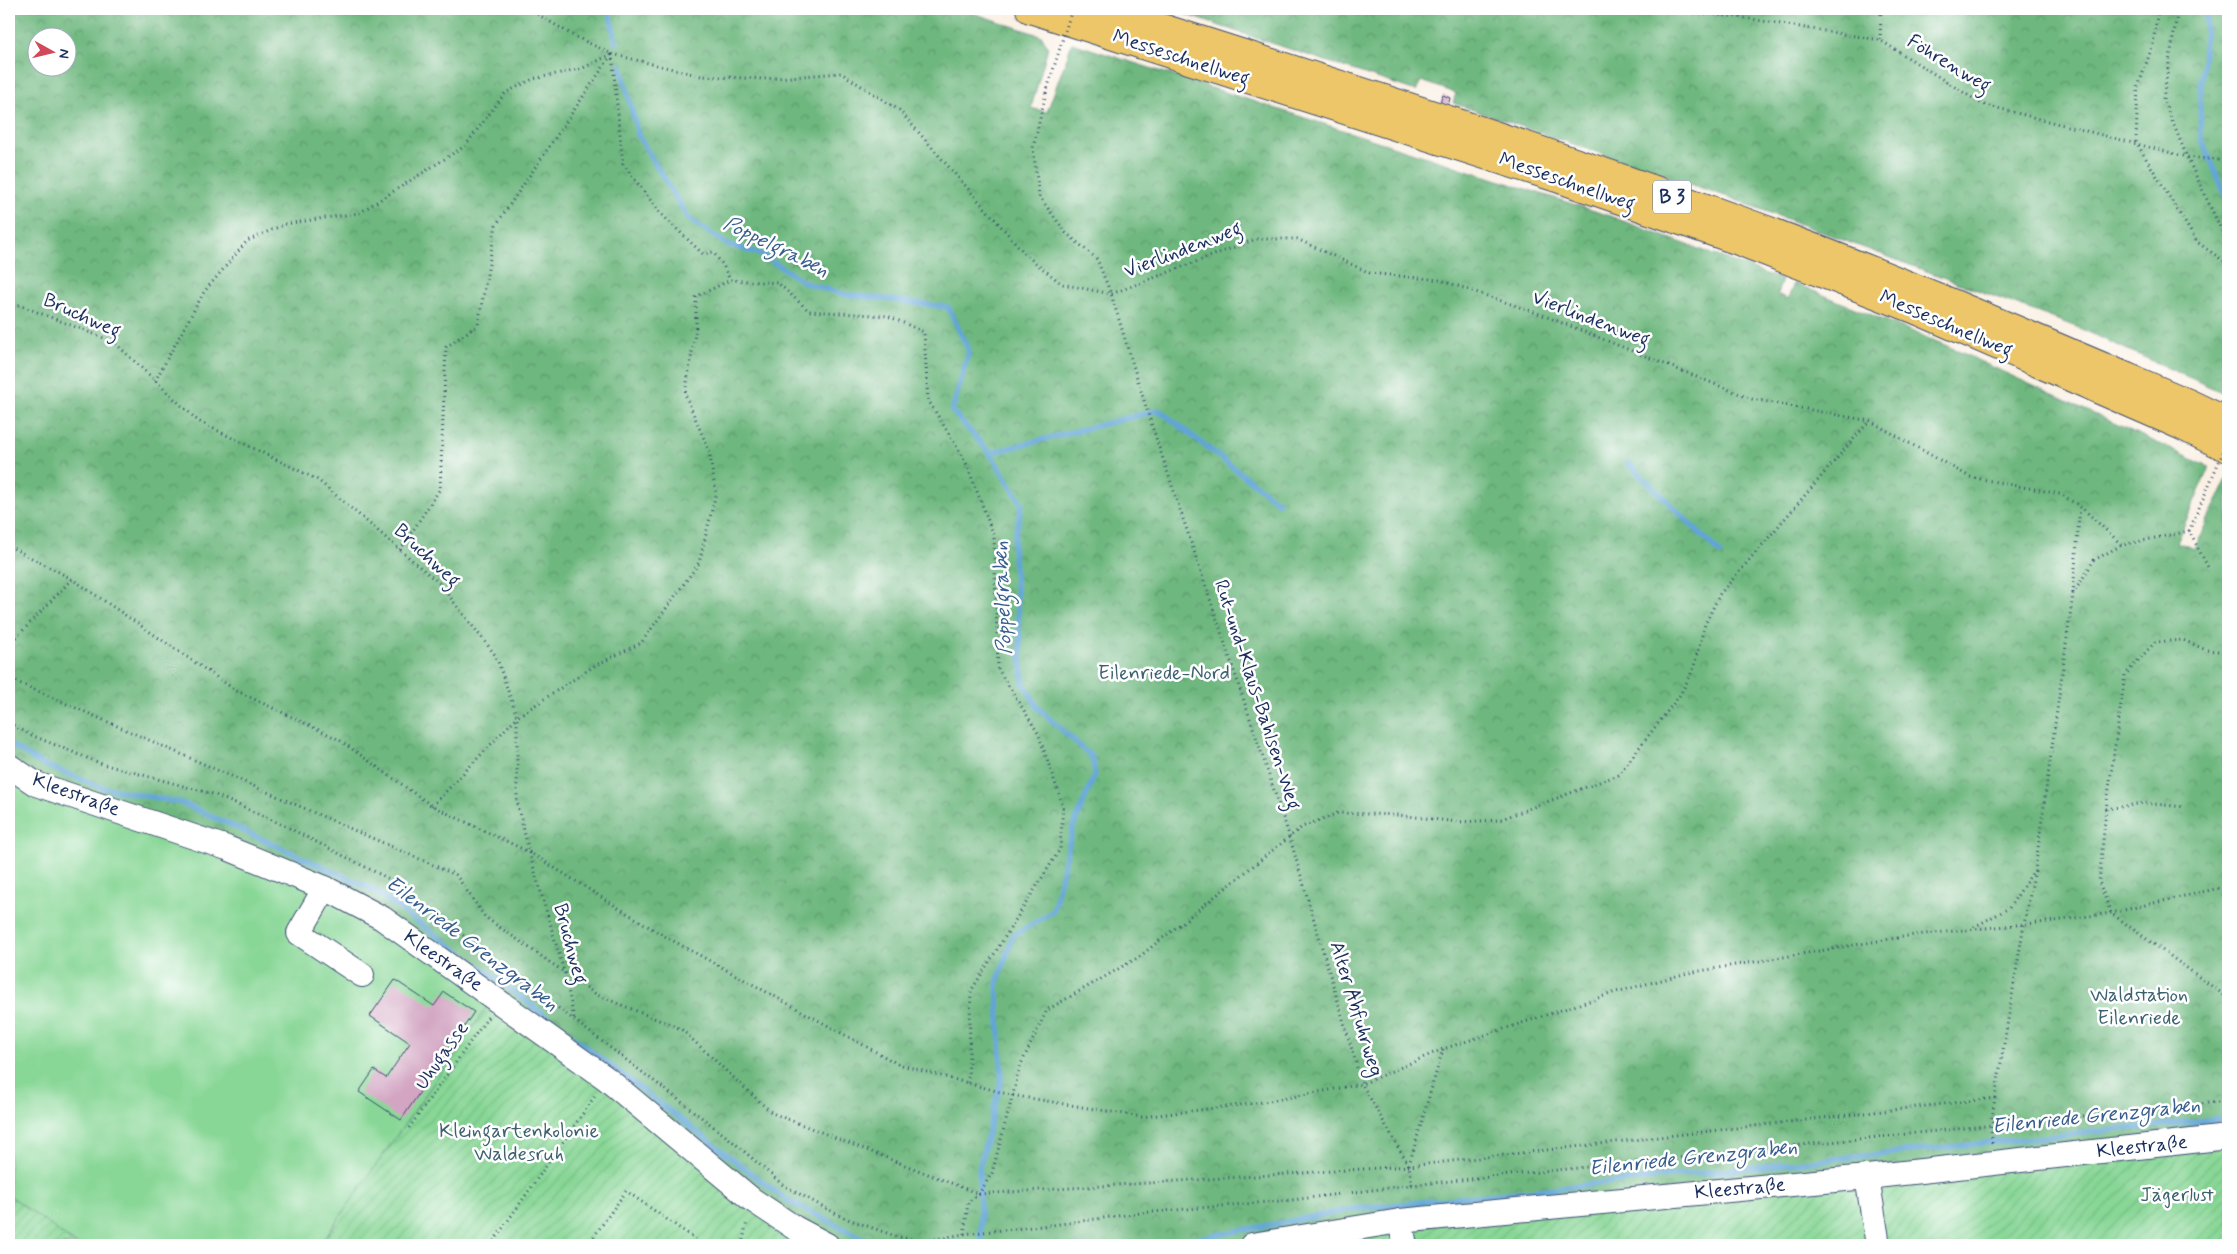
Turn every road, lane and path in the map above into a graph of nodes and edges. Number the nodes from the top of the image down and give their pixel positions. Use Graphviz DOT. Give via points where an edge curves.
graph roads {
  1 [pos="529,9"];
  2 [pos="1030,9"];
  3 [pos="1072,9"];
  4 [pos="1102,9"];
  5 [pos="1656,9"];
  6 [pos="1881,9"];
  7 [pos="2158,9"];
  8 [pos="2178,9"];
  9 [pos="1880,40"];
  10 [pos="612,54"];
  11 [pos="2136,142"];
  12 [pos="2188,157"];
  13 [pos="2228,161"];
  14 [pos="2228,244"];
  15 [pos="2228,264"];
  16 [pos="730,280"];
  17 [pos="1111,294"];
  18 [pos="9,301"];
  19 [pos="155,381"];
  20 [pos="1870,421"];
  21 [pos="2228,422"];
  22 [pos="2228,441"];
  23 [pos="2228,448"];
  24 [pos="2080,506"];
  25 [pos="2189,531"];
  26 [pos="2122,545"];
  27 [pos="9,546"];
  28 [pos="400,550"];
  29 [pos="2209,569"];
  30 [pos="72,579"];
  31 [pos="2073,594"];
  32 [pos="9,645"];
  33 [pos="2228,652"];
  34 [pos="9,674"];
  35 [pos="517,717"];
  36 [pos="9,766"];
  37 [pos="432,806"];
  38 [pos="2186,807"];
  39 [pos="2106,809"];
  40 [pos="1288,836"];
  41 [pos="529,852"];
  42 [pos="2035,870"];
  43 [pos="2228,886"];
  44 [pos="325,888"];
  45 [pos="2111,913"];
  46 [pos="2024,924"];
  47 [pos="1971,929"];
  48 [pos="564,972"];
  49 [pos="362,975"];
  50 [pos="2228,998"];
  51 [pos="500,1000"];
  52 [pos="574,1019"];
  53 [pos="1443,1049"];
  54 [pos="607,1079"];
  55 [pos="1362,1084"];
  56 [pos="968,1085"];
  57 [pos="1011,1095"];
  58 [pos="1995,1098"];
  59 [pos="2228,1101"];
  60 [pos="1991,1126"];
  61 [pos="409,1128"];
  62 [pos="1991,1135"];
  63 [pos="2228,1138"];
  64 [pos="1409,1166"];
  65 [pos="1867,1177"];
  66 [pos="1412,1185"];
  67 [pos="980,1193"];
  68 [pos="1400,1221"];
  69 [pos="964,1234"];
  70 [pos="491,1245"];
  71 [pos="588,1245"];
  72 [pos="704,1245"];
  73 [pos="827,1245"];
  74 [pos="921,1245"];
  75 [pos="1252,1245"];
  76 [pos="1405,1245"];
  77 [pos="1878,1245"];
  1 -- 10 [label="path, Vierlindenweg"];
  2 -- 23 [label="highway, Messeschnellweg / B 3" via="1551,176 1736,240 1914,309"];
  3 -- 17 [label="path, Rut-und-Klaus-Bahlsen-Weg, bridge" via="1032,148 1039,196 1066,233 1097,259"];
  4 -- 21 [label="highway, Messeschnellweg / B 3" via="1555,156 1743,222 1921,290"];
  5 -- 9 [label="path, Föhrenweg" via="1738,16"];
  6 -- 9 [label="path"];
  7 -- 11 [label="path" via="2153,44 2138,88"];
  8 -- 12 [label="path" via="2163,99"];
  9 -- 11 [label="path, Föhrenweg" via="1982,104"];
  10 -- 16 [label="path" via="623,164 661,214 702,254 713,252"];
  10 -- 17 [label="path, Vierlindenweg" via="701,76 764,79 841,73 899,110 1027,256 1062,284"];
  10 -- 19 [label="path" via="583,68 533,80 505,93 465,146 359,213 285,224 247,241 204,292"];
  10 -- 28 [label="path" via="496,225 478,325 446,347 440,489"];
  11 -- 12 [label="path, Föhrenweg"];
  11 -- 15 [label="path" via="2197,242"];
  12 -- 13 [label="path, Föhrenweg"];
  12 -- 14 [label="path"];
  16 -- 35 [label="path" via="696,297 696,328 685,394 709,450 716,493 699,563 641,643 594,666"];
  16 -- 56 [label="path" via="778,283 809,312 888,316 924,332 928,400 966,460 994,536 998,669 1038,733 1063,806 1060,849 971,991"];
  17 -- 20 [label="path, Vierlindenweg" via="1256,239 1297,239 1370,273 1440,280 1540,314 1752,399"];
  17 -- 40 [label="path, Rut-und-Klaus-Bahlsen-Weg"];
  18 -- 19 [label="path, Bruchweg" via="114,342"];
  19 -- 28 [label="path, Bruchweg" via="198,421 318,480"];
  20 -- 24 [label="path, Vierlindenweg" via="1970,477 2060,494"];
  20 -- 40 [label="path" via="1720,594 1705,624 1693,670 1680,695 1618,775 1499,820 1458,822 1399,815 1338,813"];
  22 -- 25 [label="path, bridge"];
  24 -- 26 [label="path, Vierlindenweg"];
  24 -- 31 [label="path"];
  25 -- 26 [label="path"];
  25 -- 29 [label="path"];
  26 -- 31 [label="path" via="2094,560"];
  27 -- 30 [label="path"];
  28 -- 35 [label="path, Bruchweg" via="438,583 496,656"];
  30 -- 32 [label="path"];
  30 -- 37 [label="path" via="237,691 338,739"];
  31 -- 42 [label="path"];
  33 -- 39 [label="path" via="2206,650 2183,640 2155,642 2125,675"];
  34 -- 48 [label="path" via="17,682 456,875 485,917"];
  35 -- 37 [label="path"];
  35 -- 41 [label="path, Bruchweg" via="517,802"];
  36 -- 44 [label="street, Kleestraße" via="36,784 227,848"];
  37 -- 41 [label="path"];
  38 -- 39 [label="path" via="2144,803"];
  39 -- 45 [label="path" via="2099,882"];
  40 -- 55 [label="path, Alter Abfuhrweg"];
  40 -- 57 [label="path, Rut-und-Klaus-Bahlsen-Weg" via="1139,957 1047,1010 1021,1064"];
  41 -- 48 [label="path, Bruchweg"];
  41 -- 56 [label="path" via="659,933 898,1064"];
  42 -- 46 [label="path"];
  42 -- 47 [label="path" via="2009,908"];
  43 -- 45 [label="path"];
  44 -- 49 [label="street" via="299,933"];
  44 -- 51 [label="street, Kleestraße" via="382,918"];
  45 -- 46 [label="path"];
  45 -- 50 [label="path"];
  46 -- 47 [label="path"];
  46 -- 58 [label="path"];
  47 -- 53 [label="path" via="1914,935 1688,973 1616,992"];
  48 -- 52 [label="path, Bruchweg"];
  48 -- 67 [label="path" via="598,995 681,1029 772,1113"];
  51 -- 54 [label="street, Kleestraße"];
  51 -- 61 [label="path, Uhugasse"];
  53 -- 55 [label="path"];
  53 -- 64 [label="path"];
  54 -- 70 [label="path"];
  54 -- 73 [label="street, Kleestraße" via="752,1199"];
  55 -- 57 [label="path" via="1264,1102 1142,1117"];
  55 -- 64 [label="path, Alter Abfuhrweg"];
  56 -- 57 [label="path"];
  57 -- 67 [label="path, Rut-und-Klaus-Bahlsen-Weg" via="992,1173"];
  58 -- 60 [label="path"];
  58 -- 64 [label="path"];
  59 -- 60 [label="path"];
  60 -- 62 [label="path"];
  60 -- 66 [label="path"];
  63 -- 65 [label="street, Kleestraße"];
  64 -- 66 [label="path, Alter Abfuhrweg"];
  64 -- 67 [label="path"];
  65 -- 68 [label="street, Kleestraße"];
  65 -- 77 [label="street"];
  66 -- 69 [label="path"];
  67 -- 69 [label="path, Rut-und-Klaus-Bahlsen-Weg" via="968,1202"];
  68 -- 75 [label="street, Kleestraße"];
  68 -- 76 [label="street"];
  69 -- 74 [label="path" via="924,1241"];
  71 -- 72 [label="path" via="626,1191"];
}
